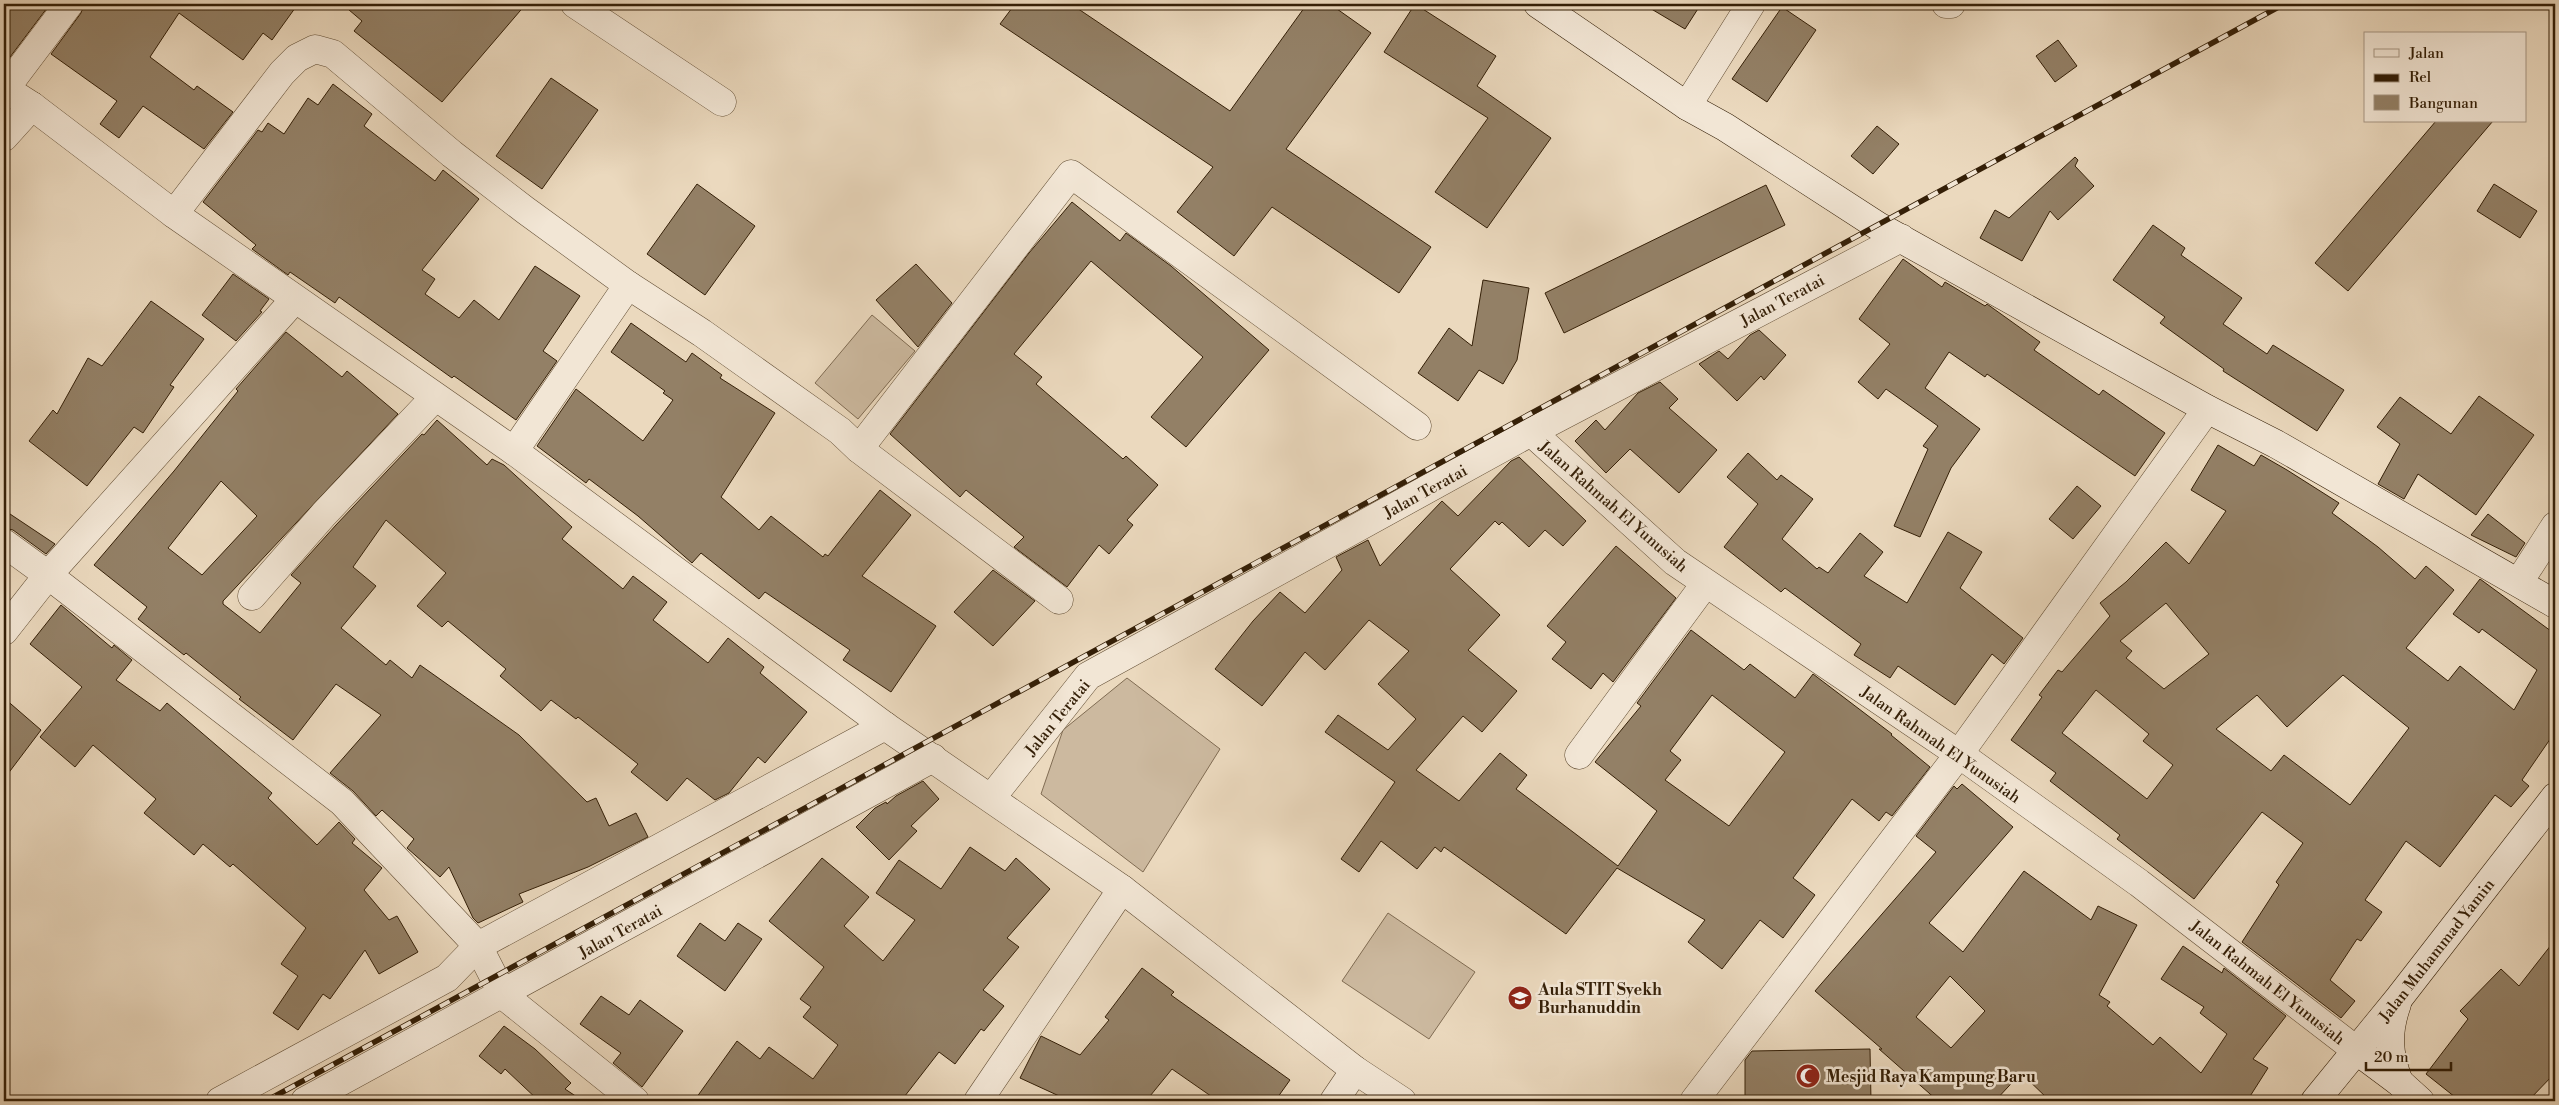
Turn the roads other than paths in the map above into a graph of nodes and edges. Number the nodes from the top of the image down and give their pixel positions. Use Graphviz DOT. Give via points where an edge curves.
graph roads {
  1 [pos="69,4"];
  2 [pos="575,4"];
  3 [pos="1751,4"];
  4 [pos="1946,4"];
  5 [pos="1950,4"];
  6 [pos="1549,7"];
  7 [pos="5,89"];
  8 [pos="722,102"];
  9 [pos="32,106"];
  10 [pos="1687,106"];
  11 [pos="4,137"];
  12 [pos="174,214"];
  13 [pos="1901,238"];
  14 [pos="628,285"];
  15 [pos="295,298"];
  16 [pos="434,397"];
  17 [pos="2207,409"];
  18 [pos="1417,426"];
  19 [pos="1531,432"];
  20 [pos="859,449"];
  21 [pos="514,451"];
  22 [pos="2555,526"];
  23 [pos="4,543"];
  24 [pos="48,575"];
  25 [pos="2519,582"];
  26 [pos="1705,584"];
  27 [pos="252,596"];
  28 [pos="1059,600"];
  29 [pos="2555,604"];
  30 [pos="4,631"];
  31 [pos="885,726"];
  32 [pos="1960,754"];
  33 [pos="1579,755"];
  34 [pos="933,758"];
  35 [pos="992,797"];
  36 [pos="2555,797"];
  37 [pos="1122,889"];
  38 [pos="478,946"];
  39 [pos="503,995"];
  40 [pos="2399,998"];
  41 [pos="2356,1050"];
  42 [pos="1355,1070"];
  43 [pos="2398,1082"];
  44 [pos="220,1101"];
  45 [pos="305,1101"];
  46 [pos="634,1101"];
  47 [pos="978,1101"];
  48 [pos="1334,1101"];
  49 [pos="1402,1101"];
  50 [pos="1694,1101"];
  51 [pos="2315,1101"];
  52 [pos="2420,1101"];
  1 -- 7 [label="street"];
  2 -- 8 [label="street"];
  3 -- 10 [label="street"];
  4 -- 5 [label="street"];
  6 -- 10 [label="street"];
  7 -- 9 [label="street"];
  9 -- 11 [label="street"];
  9 -- 12 [label="street"];
  10 -- 13 [label="street"];
  12 -- 14 [label="street" via="282,73 297,58 315,49 333,54 452,154"];
  12 -- 15 [label="street"];
  13 -- 17 [label="street"];
  13 -- 19 [label="street, Jalan Teratai"];
  14 -- 20 [label="street" via="718,344 840,431"];
  14 -- 21 [label="street"];
  15 -- 16 [label="street"];
  15 -- 24 [label="street"];
  16 -- 21 [label="street"];
  16 -- 27 [label="street"];
  17 -- 25 [label="street" via="2276,444"];
  17 -- 32 [label="street"];
  18 -- 20 [label="street" via="1071,174"];
  19 -- 26 [label="street, Jalan Rahmah El Yunusiah" via="1675,562"];
  19 -- 35 [label="street, Jalan Teratai" via="1088,676"];
  20 -- 28 [label="street"];
  21 -- 31 [label="street"];
  22 -- 25 [label="street"];
  23 -- 24 [label="street"];
  24 -- 30 [label="street"];
  24 -- 38 [label="street" via="342,802"];
  25 -- 29 [label="street"];
  26 -- 32 [label="street, Jalan Rahmah El Yunusiah"];
  26 -- 33 [label="street"];
  31 -- 34 [label="street"];
  31 -- 38 [label="street"];
  32 -- 41 [label="street, Jalan Rahmah El Yunusiah" via="2139,884"];
  32 -- 50 [label="street"];
  34 -- 35 [label="street"];
  34 -- 39 [label="street, Jalan Teratai"];
  35 -- 37 [label="street"];
  36 -- 40 [label="street, Jalan Muhammad Yamin"];
  37 -- 42 [label="street"];
  37 -- 47 [label="street"];
  38 -- 39 [label="street"];
  38 -- 44 [label="street" via="447,978"];
  39 -- 45 [label="street, Jalan Teratai"];
  39 -- 46 [label="street"];
  40 -- 41 [label="street, Jalan Muhammad Yamin"];
  40 -- 43 [label="street" via="2390,1024 2392,1065"];
  41 -- 43 [label="street, Jalan Rahmah El Yunusiah"];
  41 -- 51 [label="street, Jalan Muhammad Yamin"];
  42 -- 48 [label="street"];
  42 -- 49 [label="street"];
  43 -- 52 [label="street, Jalan Rahmah El Yunusiah"];
}
